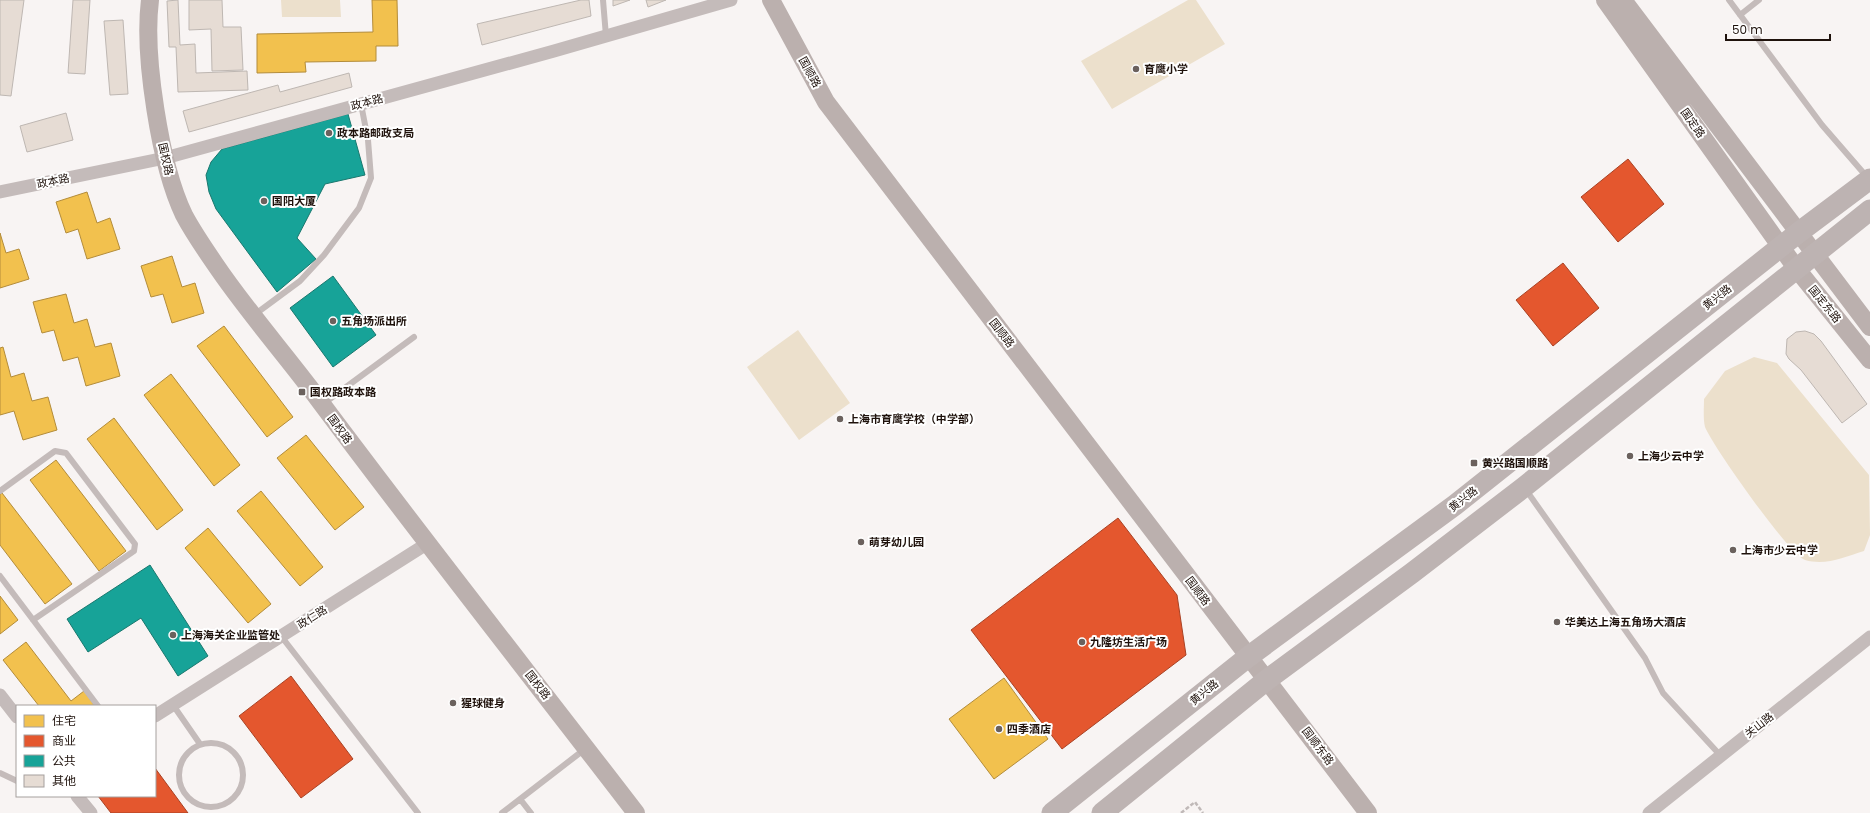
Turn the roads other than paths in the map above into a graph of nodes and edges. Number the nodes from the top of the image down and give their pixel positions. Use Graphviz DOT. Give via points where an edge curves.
graph roads {
  1 [pos="150,0"];
  2 [pos="603,0"];
  3 [pos="731,0"];
  4 [pos="771,0"];
  5 [pos="1604,0"];
  6 [pos="1623,0"];
  7 [pos="1729,0"];
  8 [pos="1759,0"];
  9 [pos="1740,15"];
  10 [pos="606,36"];
  11 [pos="361,104"];
  12 [pos="165,158"];
  13 [pos="1870,179"];
  14 [pos="0,192"];
  15 [pos="1870,210"];
  16 [pos="1798,233"];
  17 [pos="1780,247"];
  18 [pos="1814,254"];
  19 [pos="1796,268"];
  20 [pos="253,315"];
  21 [pos="1870,327"];
  22 [pos="414,337"];
  23 [pos="1870,360"];
  24 [pos="322,405"];
  25 [pos="1524,487"];
  26 [pos="0,491"];
  27 [pos="428,543"];
  28 [pos="0,576"];
  29 [pos="33,620"];
  30 [pos="281,636"];
  31 [pos="1870,637"];
  32 [pos="1248,657"];
  33 [pos="1268,680"];
  34 [pos="0,695"];
  35 [pos="97,705"];
  36 [pos="173,705"];
  37 [pos="156,715"];
  38 [pos="16,716"];
  39 [pos="200,744"];
  40 [pos="586,748"];
  41 [pos="1720,755"];
  42 [pos="0,773"];
  43 [pos="16,781"];
  44 [pos="78,797"];
  45 [pos="520,799"];
  46 [pos="212,810"];
  47 [pos="91,813"];
  48 [pos="418,813"];
  49 [pos="502,813"];
  50 [pos="531,813"];
  51 [pos="636,813"];
  52 [pos="1052,813"];
  53 [pos="1102,813"];
  54 [pos="1368,813"];
  55 [pos="1649,813"];
  1 -- 12 [label="street, 国权路" via="148,15 151,73"];
  2 -- 10 [label="lane"];
  3 -- 10 [label="street, 政本路"];
  4 -- 32 [label="street, 国顺路" via="826,102"];
  5 -- 17 [label="street, 国定路"];
  6 -- 16 [label="street, 国定路"];
  7 -- 9 [label="lane"];
  8 -- 9 [label="lane"];
  9 -- 13 [label="lane" via="1822,125"];
  10 -- 11 [label="street, 政本路"];
  11 -- 12 [label="street, 政本路"];
  11 -- 20 [label="lane" via="368,140 371,178 359,208 324,255 300,281"];
  12 -- 14 [label="street, 政本路"];
  12 -- 20 [label="street, 国权路" via="174,192 194,234"];
  13 -- 16 [label="main road, 黄兴路"];
  15 -- 18 [label="main road"];
  16 -- 17 [label="main road, 黄兴路"];
  16 -- 18 [label="street, 国定东路"];
  17 -- 19 [label="street, 国定东路"];
  17 -- 32 [label="main road, 黄兴路" via="1455,506"];
  18 -- 19 [label="main road"];
  18 -- 21 [label="street, 国定东路"];
  19 -- 23 [label="street, 国定东路"];
  19 -- 25 [label="main road"];
  20 -- 24 [label="street, 国权路"];
  22 -- 24 [label="lane"];
  24 -- 27 [label="street, 国权路"];
  25 -- 33 [label="main road"];
  25 -- 41 [label="lane" via="1645,658 1663,693"];
  26 -- 29 [label="lane" via="55,451 62,451 135,544 134,551"];
  27 -- 30 [label="street, 政仁路"];
  27 -- 40 [label="street, 国权路"];
  28 -- 29 [label="lane"];
  29 -- 35 [label="lane"];
  30 -- 36 [label="street, 政仁路"];
  30 -- 48 [label="lane"];
  31 -- 41 [label="street, 关山路"];
  32 -- 33 [label="street, 国顺路"];
  32 -- 52 [label="main road, 黄兴路"];
  33 -- 53 [label="main road"];
  33 -- 54 [label="street, 国顺东路"];
  34 -- 38 [label="street"];
  36 -- 37 [label="street, 政仁路"];
  36 -- 39 [label="lane"];
  39 -- 46 [label="lane" via="184,756 178,776 186,796 196,804"];
  39 -- 46 [label="lane" via="210,742 226,745 236,753 242,764 244,777 235,797"];
  40 -- 45 [label="lane"];
  40 -- 51 [label="street, 国权路"];
  41 -- 55 [label="street, 关山路"];
  42 -- 43 [label="lane"];
  44 -- 47 [label="street"];
  45 -- 49 [label="lane"];
  45 -- 50 [label="lane"];
}
